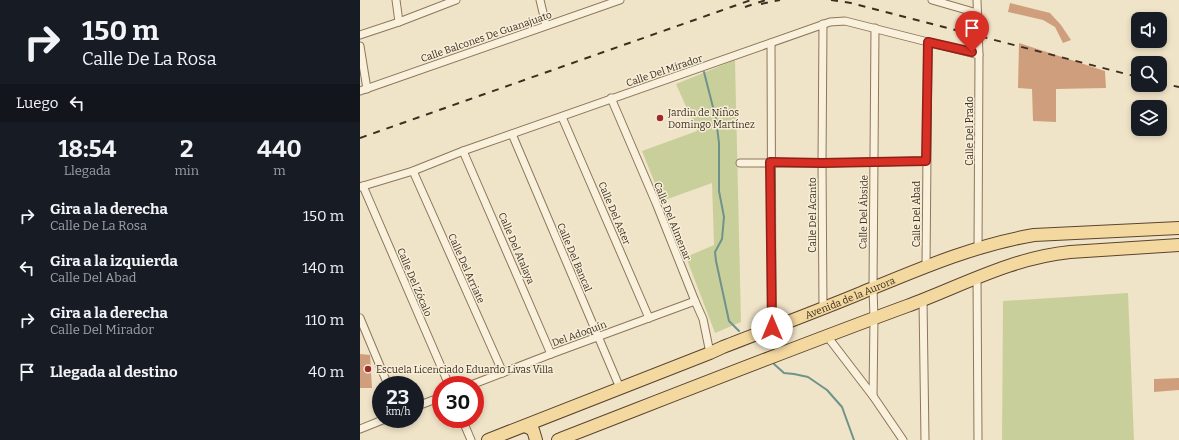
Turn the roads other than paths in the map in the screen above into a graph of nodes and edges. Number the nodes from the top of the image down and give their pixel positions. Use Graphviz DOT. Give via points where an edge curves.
graph roads {
  1 [pos="396,0"];
  2 [pos="456,0"];
  3 [pos="540,0"];
  4 [pos="618,0"];
  5 [pos="932,0"];
  6 [pos="977,0"];
  7 [pos="444,2"];
  8 [pos="977,13"];
  9 [pos="400,22"];
  10 [pos="823,24"];
  11 [pos="546,25"];
  12 [pos="875,28"];
  13 [pos="360,34"];
  14 [pos="928,42"];
  15 [pos="771,43"];
  16 [pos="360,46"];
  17 [pos="979,55"];
  18 [pos="363,90"];
  19 [pos="611,98"];
  20 [pos="562,117"];
  21 [pos="512,134"];
  22 [pos="463,151"];
  23 [pos="926,161"];
  24 [pos="770,162"];
  25 [pos="874,162"];
  26 [pos="740,163"];
  27 [pos="822,163"];
  28 [pos="412,171"];
  29 [pos="362,186"];
  30 [pos="1179,228"];
  31 [pos="1179,245"];
  32 [pos="978,250"];
  33 [pos="926,267"];
  34 [pos="977,277"];
  35 [pos="873,288"];
  36 [pos="923,300"];
  37 [pos="695,301"];
  38 [pos="823,309"];
  39 [pos="360,318"];
  40 [pos="649,318"];
  41 [pos="874,318"];
  42 [pos="772,328"];
  43 [pos="827,336"];
  44 [pos="599,337"];
  45 [pos="551,354"];
  46 [pos="710,354"];
  47 [pos="503,373"];
  48 [pos="384,376"];
  49 [pos="445,376"];
  50 [pos="484,380"];
  51 [pos="620,388"];
  52 [pos="874,396"];
  53 [pos="372,424"];
  54 [pos="525,426"];
  55 [pos="466,428"];
  56 [pos="360,429"];
  57 [pos="471,440"];
  58 [pos="488,440"];
  59 [pos="536,440"];
  60 [pos="558,440"];
  61 [pos="903,440"];
  62 [pos="925,440"];
  63 [pos="978,440"];
  1 -- 9 [label="street"];
  2 -- 7 [label="street"];
  3 -- 11 [label="street"];
  4 -- 11 [label="street, Calle Balcones De Guanajuato"];
  5 -- 8 [label="street"];
  6 -- 8 [label="street, Calle Del Prado"];
  7 -- 9 [label="street"];
  8 -- 17 [label="street, Calle Del Prado"];
  9 -- 13 [label="street"];
  10 -- 12 [label="street, Calle Del Mirador" via="841,20"];
  10 -- 15 [label="street, Calle Del Mirador"];
  10 -- 27 [label="street, Calle Del Acanto"];
  11 -- 18 [label="street, Calle Balcones De Guanajuato"];
  12 -- 14 [label="street, Calle Del Mirador"];
  12 -- 25 [label="street, Calle Del Ábside"];
  14 -- 17 [label="street, Calle Del Mirador"];
  14 -- 23 [label="street, Calle Del Abad"];
  15 -- 19 [label="street, Calle Del Mirador"];
  15 -- 24 [label="street"];
  16 -- 18 [label="street"];
  17 -- 32 [label="street, Calle Del Prado"];
  19 -- 20 [label="street, Calle Del Mirador"];
  19 -- 37 [label="street, Calle Del Almenar"];
  20 -- 21 [label="street, Calle Del Mirador"];
  20 -- 40 [label="street, Calle Del Aster"];
  21 -- 22 [label="street, Calle Del Mirador"];
  21 -- 44 [label="street, Calle Del Bancal"];
  22 -- 28 [label="street, Calle Del Mirador"];
  22 -- 45 [label="street, Calle Del Atalaya"];
  23 -- 25 [label="street"];
  23 -- 33 [label="street, Calle Del Abad"];
  24 -- 26 [label="street"];
  24 -- 27 [label="street"];
  24 -- 42 [label="street"];
  25 -- 27 [label="street"];
  25 -- 35 [label="street, Calle Del Ábside"];
  27 -- 38 [label="street, Calle Del Acanto"];
  28 -- 29 [label="street, Calle Del Mirador"];
  28 -- 47 [label="street, Calle Del Arriate"];
  29 -- 49 [label="street, Calle Del Zócalo"];
  30 -- 32 [label="main road, Avenida de la Aurora" via="1034,235"];
  31 -- 34 [label="main road" via="1055,254 1022,261"];
  32 -- 33 [label="main road, Avenida de la Aurora"];
  33 -- 35 [label="main road, Avenida de la Aurora"];
  34 -- 36 [label="main road"];
  34 -- 63 [label="street"];
  35 -- 38 [label="main road, Avenida de la Aurora"];
  35 -- 41 [label="street, Calle Del Ábside"];
  36 -- 41 [label="main road"];
  36 -- 62 [label="street"];
  37 -- 40 [label="street, Del Adoquín"];
  37 -- 46 [label="street, Calle Del Almenar" via="703,320"];
  38 -- 42 [label="main road, Avenida de la Aurora"];
  39 -- 48 [label="street"];
  40 -- 44 [label="street, Del Adoquín"];
  41 -- 43 [label="main road"];
  41 -- 52 [label="street, Calle Del Ábside"];
  42 -- 46 [label="main road, Avenida de la Aurora"];
  43 -- 52 [label="street"];
  43 -- 60 [label="main road"];
  44 -- 45 [label="street, Del Adoquín"];
  44 -- 51 [label="street, Calle Del Bancal"];
  45 -- 47 [label="street, Del Adoquín"];
  46 -- 51 [label="main road, Avenida de la Aurora"];
  47 -- 50 [label="street, Del Adoquín"];
  51 -- 54 [label="main road, Avenida de la Aurora"];
  52 -- 61 [label="street"];
  53 -- 56 [label="street"];
  54 -- 58 [label="main road, Avenida de la Aurora"];
  54 -- 59 [label="main road" via="533,430"];
  55 -- 57 [label="street"];
}
